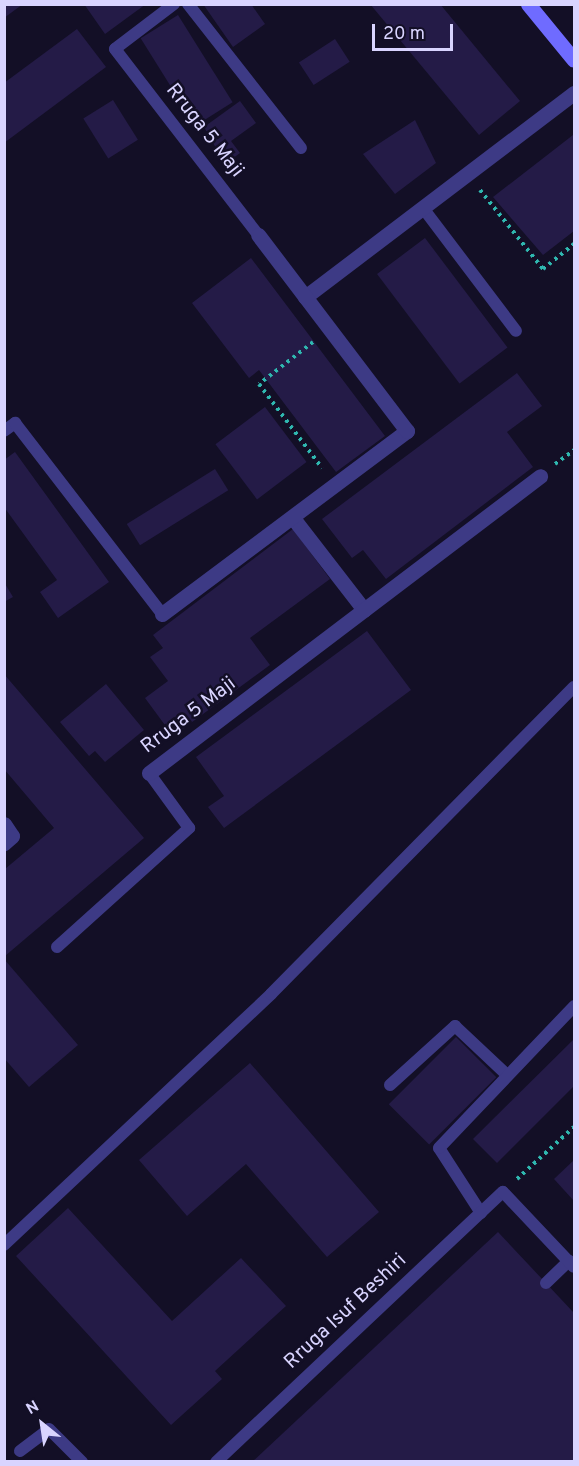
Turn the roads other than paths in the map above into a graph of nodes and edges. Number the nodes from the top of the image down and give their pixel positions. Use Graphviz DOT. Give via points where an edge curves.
graph roads {
  1 [pos="174,4"];
  2 [pos="188,4"];
  3 [pos="528,4"];
  4 [pos="574,60"];
  5 [pos="574,93"];
  6 [pos="301,148"];
  7 [pos="423,208"];
  8 [pos="258,235"];
  9 [pos="305,297"];
  10 [pos="516,331"];
  11 [pos="4,431"];
  12 [pos="540,476"];
  13 [pos="294,518"];
  14 [pos="364,610"];
  15 [pos="162,614"];
  16 [pos="574,687"];
  17 [pos="149,773"];
  18 [pos="4,824"];
  19 [pos="4,843"];
  20 [pos="57,947"];
  21 [pos="574,1006"];
  22 [pos="507,1075"];
  23 [pos="390,1085"];
  24 [pos="480,1213"];
  25 [pos="4,1245"];
  26 [pos="572,1264"];
  27 [pos="546,1283"];
  28 [pos="20,1451"];
  29 [pos="82,1461"];
  30 [pos="216,1461"];
  1 -- 8 [label="lane, Rruga 5 Maji" via="115,49"];
  2 -- 6 [label="lane"];
  3 -- 4 [label="main road"];
  5 -- 7 [label="street"];
  7 -- 9 [label="street"];
  7 -- 10 [label="lane"];
  8 -- 9 [label="street, Rruga 5 Maji"];
  9 -- 13 [label="street, Rruga 5 Maji" via="407,431"];
  11 -- 15 [label="lane, Rruga 5 Maji" via="15,423"];
  12 -- 14 [label="street, Rruga 5 Maji"];
  13 -- 14 [label="street"];
  13 -- 15 [label="street, Rruga 5 Maji"];
  14 -- 17 [label="street, Rruga 5 Maji"];
  16 -- 25 [label="lane" via="271,994"];
  17 -- 20 [label="lane, Rruga 5 Maji" via="189,828"];
  18 -- 19 [label="street" via="12,836"];
  21 -- 22 [label="lane"];
  22 -- 23 [label="lane" via="455,1026"];
  22 -- 24 [label="lane" via="439,1148"];
  24 -- 26 [label="lane, Rruga Isuf Beshiri" via="503,1192"];
  24 -- 30 [label="lane, Rruga Isuf Beshiri"];
  26 -- 27 [label="lane"];
  28 -- 29 [label="lane" via="49,1429"];
}
